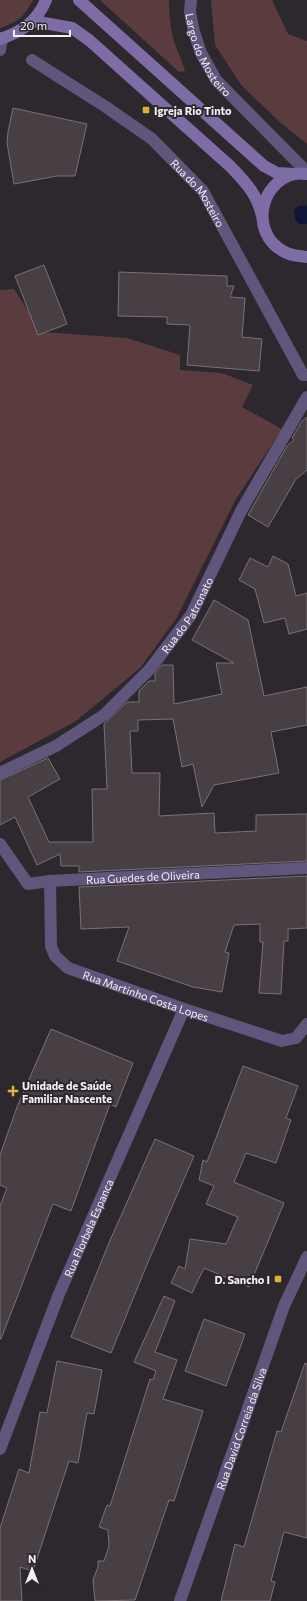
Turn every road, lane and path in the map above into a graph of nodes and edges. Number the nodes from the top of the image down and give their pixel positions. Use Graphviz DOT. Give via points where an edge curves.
graph roads {
  1 [pos="46,0"];
  2 [pos="79,0"];
  3 [pos="191,0"];
  4 [pos="33,22"];
  5 [pos="1,42"];
  6 [pos="32,60"];
  7 [pos="307,173"];
  8 [pos="295,174"];
  9 [pos="262,216"];
  10 [pos="301,256"];
  11 [pos="307,265"];
  12 [pos="307,375"];
  13 [pos="307,397"];
  14 [pos="0,773"];
  15 [pos="0,844"];
  16 [pos="307,868"];
  17 [pos="50,881"];
  18 [pos="184,1009"];
  19 [pos="307,1024"];
  20 [pos="307,1257"];
  21 [pos="301,1282"];
  22 [pos="0,1449"];
  23 [pos="180,1601"];
  1 -- 4 [label="main road"];
  2 -- 8 [label="main road" via="264,166 277,173"];
  3 -- 7 [label="street, Largo do Mosteiro" via="190,12 194,32 201,53 216,80"];
  4 -- 5 [label="main road"];
  4 -- 9 [label="main road" via="72,28 112,58 231,167 252,191"];
  6 -- 12 [label="street, Rua do Mosteiro" via="152,139 203,191 303,375"];
  7 -- 8 [label="main road"];
  8 -- 9 [label="main road" via="281,180 270,190 264,202"];
  9 -- 10 [label="main road" via="265,230 272,243 283,251"];
  10 -- 11 [label="street"];
  13 -- 14 [label="street, Rua do Patronato" via="241,511 191,615 150,669 104,715 56,746"];
  15 -- 17 [label="street, Rua Guedes de Oliveira" via="28,884"];
  16 -- 17 [label="street, Rua Guedes de Oliveira"];
  17 -- 18 [label="street, Rua Martinho Costa Lopes" via="50,946 68,968"];
  18 -- 19 [label="street, Rua Martinho Costa Lopes" via="282,1041 296,1038"];
  18 -- 22 [label="street, Rua Florbela Espanca" via="60,1294"];
  20 -- 21 [label="street, Rua David Correia da Silva"];
  21 -- 23 [label="street, Rua David Correia da Silva" via="284,1306"];
}
